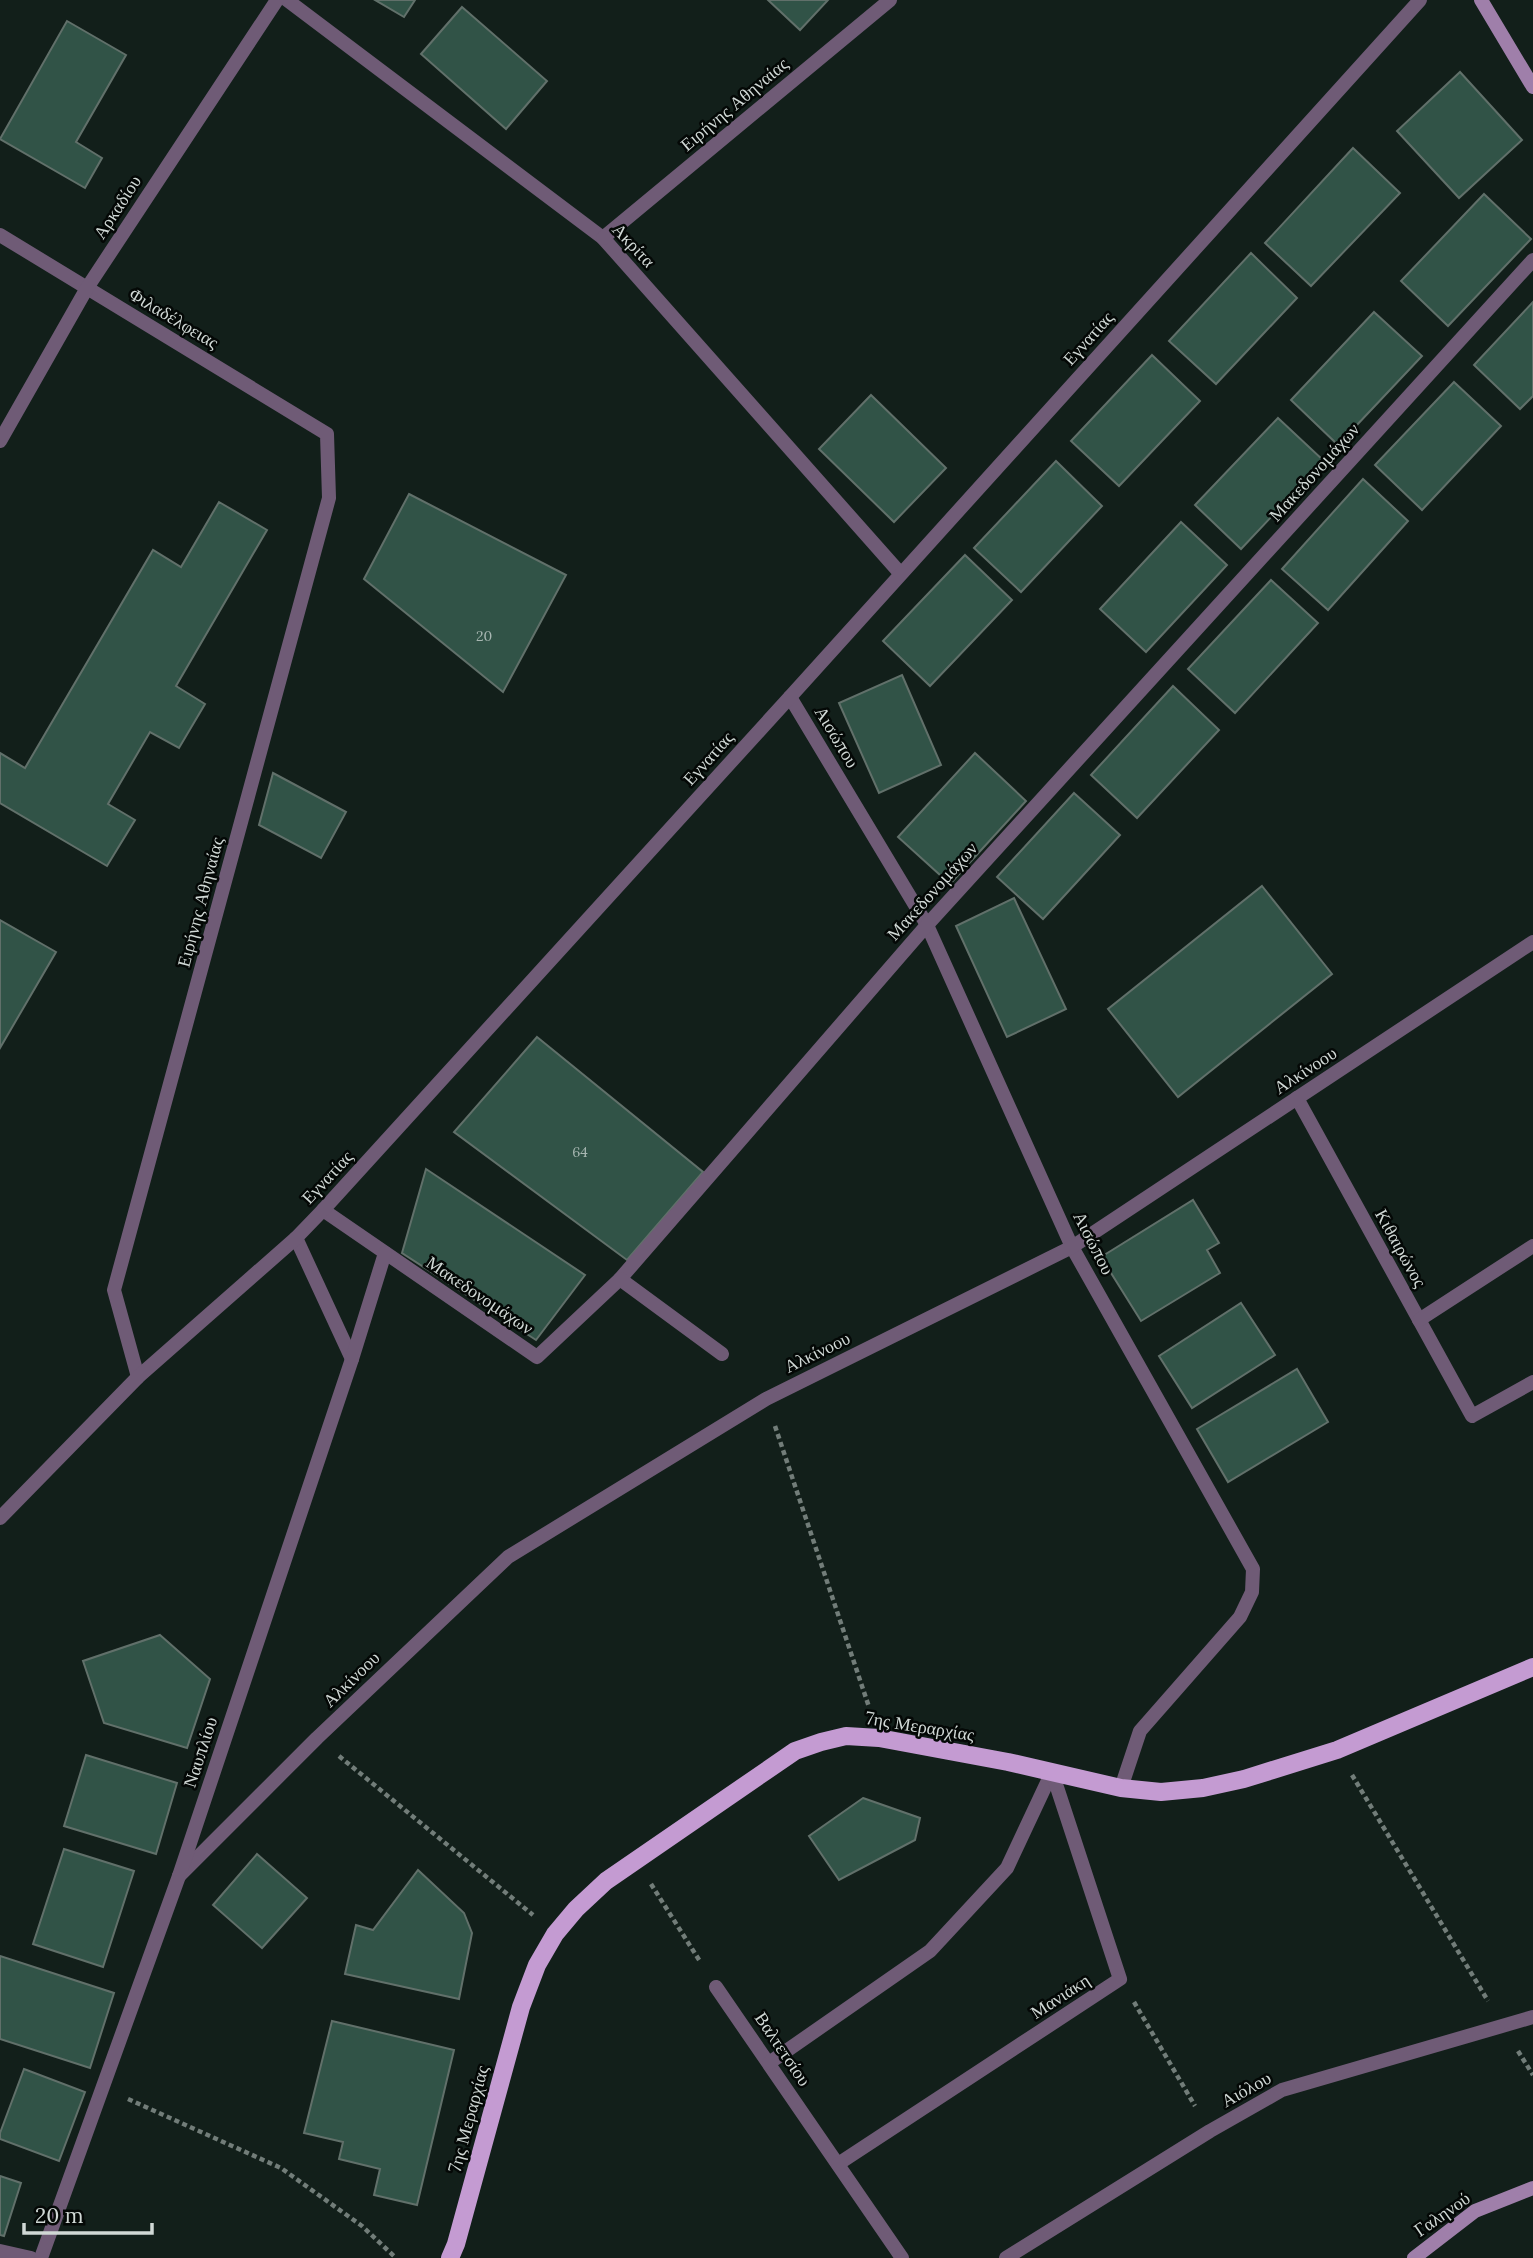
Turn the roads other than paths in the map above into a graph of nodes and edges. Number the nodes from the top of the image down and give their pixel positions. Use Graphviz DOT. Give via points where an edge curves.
graph roads {
  1 [pos="277,0"];
  2 [pos="287,0"];
  3 [pos="890,0"];
  4 [pos="1420,0"];
  5 [pos="1481,0"];
  6 [pos="1533,86"];
  7 [pos="0,235"];
  8 [pos="603,238"];
  9 [pos="1533,260"];
  10 [pos="87,288"];
  11 [pos="327,434"];
  12 [pos="0,441"];
  13 [pos="900,573"];
  14 [pos="790,697"];
  15 [pos="927,925"];
  16 [pos="1533,942"];
  17 [pos="1297,1098"];
  18 [pos="323,1210"];
  19 [pos="296,1238"];
  20 [pos="1533,1246"];
  21 [pos="1072,1247"];
  22 [pos="385,1253"];
  23 [pos="620,1279"];
  24 [pos="1419,1320"];
  25 [pos="722,1354"];
  26 [pos="352,1359"];
  27 [pos="138,1377"];
  28 [pos="1533,1382"];
  29 [pos="0,1517"];
  30 [pos="1533,1667"];
  31 [pos="1052,1772"];
  32 [pos="1121,1788"];
  33 [pos="179,1876"];
  34 [pos="716,1987"];
  35 [pos="1533,2017"];
  36 [pos="769,2063"];
  37 [pos="838,2164"];
  38 [pos="1533,2188"];
  39 [pos="0,2251"];
  40 [pos="31,2258"];
  41 [pos="41,2258"];
  42 [pos="450,2258"];
  43 [pos="902,2258"];
  44 [pos="1006,2258"];
  45 [pos="1414,2258"];
  1 -- 10 [label="street, Αρκαδίου"];
  2 -- 8 [label="street, Ακρίτα"];
  3 -- 8 [label="street, Ειρήνης Αθηναίας"];
  4 -- 13 [label="street, Εγνατίας"];
  5 -- 6 [label="street"];
  7 -- 10 [label="street, Φιλαδέλφειας"];
  8 -- 13 [label="street, Ακρίτα"];
  9 -- 15 [label="street, Μακεδονομάχων"];
  10 -- 11 [label="street, Φιλαδέλφειας"];
  10 -- 12 [label="street, Αρκαδίου"];
  11 -- 27 [label="street, Ειρήνης Αθηναίας" via="329,498 114,1290"];
  13 -- 14 [label="street, Εγνατίας"];
  14 -- 15 [label="street, Αισώπου"];
  14 -- 18 [label="street, Εγνατίας"];
  15 -- 21 [label="street, Αισώπου"];
  15 -- 23 [label="street, Μακεδονομάχων"];
  16 -- 17 [label="street, Αλκίνοου"];
  17 -- 21 [label="street, Αλκίνοου"];
  17 -- 24 [label="street, Κιθαιρώνος"];
  18 -- 19 [label="street, Εγνατίας"];
  18 -- 22 [label="street, Μακεδονομάχων"];
  19 -- 26 [label="street"];
  19 -- 27 [label="street, Εγνατίας"];
  20 -- 24 [label="street"];
  21 -- 32 [label="street, Αισώπου" via="1253,1569 1252,1592 1240,1617 1140,1731"];
  21 -- 33 [label="street, Αλκίνοου" via="766,1399 508,1557"];
  22 -- 23 [label="street, Μακεδονομάχων" via="537,1357"];
  22 -- 26 [label="street, Ναυπλίου"];
  23 -- 25 [label="street"];
  24 -- 28 [label="street, Κιθαιρώνος" via="1472,1416"];
  26 -- 33 [label="street, Ναυπλίου"];
  27 -- 29 [label="street, Εγνατίας"];
  30 -- 32 [label="main road, 7ης Μεραρχίας" via="1337,1750 1244,1779 1161,1792"];
  31 -- 32 [label="main road, 7ης Μεραρχίας"];
  31 -- 36 [label="street" via="1007,1868 930,1951"];
  31 -- 37 [label="street, Μανιάκη" via="1120,1979"];
  31 -- 42 [label="main road, 7ης Μεραρχίας" via="879,1738 846,1736 821,1742 795,1751 606,1881 555,1934 537,1965"];
  33 -- 41 [label="street, Ναυπλίου"];
  34 -- 36 [label="street, Βαλτετσίου"];
  35 -- 44 [label="street, Αιόλου" via="1282,2090"];
  36 -- 37 [label="street, Βαλτετσίου"];
  37 -- 43 [label="street, Βαλτετσίου"];
  38 -- 45 [label="street, Γαληνού" via="1475,2211"];
  39 -- 40 [label="street"];
}
